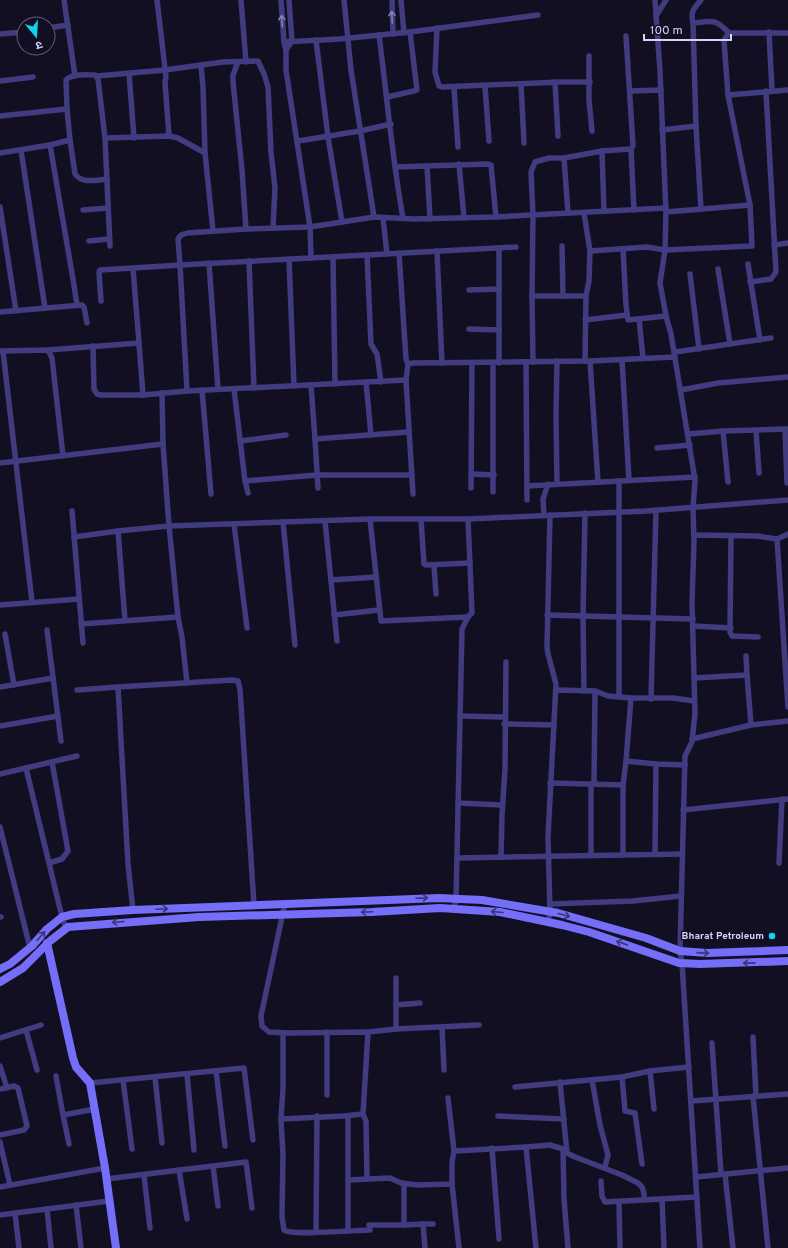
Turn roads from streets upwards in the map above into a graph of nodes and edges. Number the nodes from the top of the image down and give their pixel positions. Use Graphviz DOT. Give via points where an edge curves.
graph roads {
  1 [pos="64,0"];
  2 [pos="157,0"];
  3 [pos="241,0"];
  4 [pos="280,0"];
  5 [pos="289,0"];
  6 [pos="344,0"];
  7 [pos="392,0"];
  8 [pos="401,0"];
  9 [pos="655,0"];
  10 [pos="666,0"];
  11 [pos="700,0"];
  12 [pos="538,15"];
  13 [pos="656,16"];
  14 [pos="693,23"];
  15 [pos="68,25"];
  16 [pos="0,27"];
  17 [pos="56,27"];
  18 [pos="437,28"];
  19 [pos="769,32"];
  20 [pos="16,33"];
  21 [pos="407,33"];
  22 [pos="730,33"];
  23 [pos="788,33"];
  24 [pos="1,34"];
  25 [pos="393,34"];
  26 [pos="379,35"];
  27 [pos="626,36"];
  28 [pos="347,38"];
  29 [pos="316,40"];
  30 [pos="292,41"];
  31 [pos="284,42"];
  32 [pos="286,50"];
  33 [pos="589,56"];
  34 [pos="238,62"];
  35 [pos="246,62"];
  36 [pos="201,65"];
  37 [pos="165,70"];
  38 [pos="129,73"];
  39 [pos="75,76"];
  40 [pos="97,76"];
  41 [pos="33,77"];
  42 [pos="0,81"];
  43 [pos="555,82"];
  44 [pos="590,82"];
  45 [pos="521,84"];
  46 [pos="485,86"];
  47 [pos="454,87"];
  48 [pos="660,90"];
  49 [pos="788,90"];
  50 [pos="630,91"];
  51 [pos="769,91"];
  52 [pos="728,95"];
  53 [pos="387,97"];
  54 [pos="67,109"];
  55 [pos="0,116"];
  56 [pos="391,124"];
  57 [pos="696,126"];
  58 [pos="662,130"];
  59 [pos="360,131"];
  60 [pos="592,131"];
  61 [pos="169,136"];
  62 [pos="328,136"];
  63 [pos="558,136"];
  64 [pos="105,138"];
  65 [pos="134,138"];
  66 [pos="70,140"];
  67 [pos="298,141"];
  68 [pos="489,141"];
  69 [pos="524,143"];
  70 [pos="50,145"];
  71 [pos="458,147"];
  72 [pos="631,149"];
  73 [pos="21,150"];
  74 [pos="602,151"];
  75 [pos="0,153"];
  76 [pos="205,153"];
  77 [pos="564,158"];
  78 [pos="459,164"];
  79 [pos="427,166"];
  80 [pos="395,167"];
  81 [pos="107,179"];
  82 [pos="750,205"];
  83 [pos="0,207"];
  84 [pos="108,208"];
  85 [pos="701,209"];
  86 [pos="83,210"];
  87 [pos="634,210"];
  88 [pos="666,210"];
  89 [pos="604,211"];
  90 [pos="584,212"];
  91 [pos="568,214"];
  92 [pos="533,215"];
  93 [pos="374,217"];
  94 [pos="496,217"];
  95 [pos="383,218"];
  96 [pos="403,218"];
  97 [pos="464,218"];
  98 [pos="430,219"];
  99 [pos="342,222"];
  100 [pos="310,227"];
  101 [pos="273,228"];
  102 [pos="246,229"];
  103 [pos="213,231"];
  104 [pos="109,239"];
  105 [pos="90,241"];
  106 [pos="788,243"];
  107 [pos="774,245"];
  108 [pos="110,246"];
  109 [pos="562,246"];
  110 [pos="516,247"];
  111 [pos="498,248"];
  112 [pos="623,249"];
  113 [pos="665,250"];
  114 [pos="437,251"];
  115 [pos="590,251"];
  116 [pos="399,253"];
  117 [pos="387,254"];
  118 [pos="367,255"];
  119 [pos="333,257"];
  120 [pos="311,258"];
  121 [pos="289,259"];
  122 [pos="249,261"];
  123 [pos="209,263"];
  124 [pos="748,264"];
  125 [pos="180,265"];
  126 [pos="133,268"];
  127 [pos="718,269"];
  128 [pos="690,274"];
  129 [pos="750,282"];
  130 [pos="499,289"];
  131 [pos="469,290"];
  132 [pos="532,296"];
  133 [pos="564,296"];
  134 [pos="586,296"];
  135 [pos="101,301"];
  136 [pos="76,305"];
  137 [pos="45,308"];
  138 [pos="16,311"];
  139 [pos="0,312"];
  140 [pos="627,316"];
  141 [pos="666,316"];
  142 [pos="640,319"];
  143 [pos="585,320"];
  144 [pos="87,323"];
  145 [pos="469,329"];
  146 [pos="499,330"];
  147 [pos="770,338"];
  148 [pos="760,340"];
  149 [pos="139,343"];
  150 [pos="730,344"];
  151 [pos="93,346"];
  152 [pos="699,349"];
  153 [pos="48,350"];
  154 [pos="2,351"];
  155 [pos="675,355"];
  156 [pos="643,358"];
  157 [pos="622,360"];
  158 [pos="557,361"];
  159 [pos="588,361"];
  160 [pos="526,362"];
  161 [pos="533,362"];
  162 [pos="442,363"];
  163 [pos="472,363"];
  164 [pos="493,363"];
  165 [pos="499,363"];
  166 [pos="408,364"];
  167 [pos="788,377"];
  168 [pos="406,380"];
  169 [pos="366,382"];
  170 [pos="381,382"];
  171 [pos="336,384"];
  172 [pos="311,385"];
  173 [pos="294,386"];
  174 [pos="254,388"];
  175 [pos="218,389"];
  176 [pos="234,389"];
  177 [pos="202,390"];
  178 [pos="681,390"];
  179 [pos="187,391"];
  180 [pos="162,393"];
  181 [pos="143,395"];
  182 [pos="786,429"];
  183 [pos="723,431"];
  184 [pos="756,431"];
  185 [pos="409,432"];
  186 [pos="689,434"];
  187 [pos="286,435"];
  188 [pos="371,435"];
  189 [pos="315,439"];
  190 [pos="240,441"];
  191 [pos="163,444"];
  192 [pos="690,445"];
  193 [pos="657,448"];
  194 [pos="63,456"];
  195 [pos="16,461"];
  196 [pos="0,463"];
  197 [pos="759,473"];
  198 [pos="471,474"];
  199 [pos="317,475"];
  200 [pos="412,475"];
  201 [pos="494,475"];
  202 [pos="695,477"];
  203 [pos="629,480"];
  204 [pos="245,481"];
  205 [pos="619,481"];
  206 [pos="598,482"];
  207 [pos="728,482"];
  208 [pos="787,483"];
  209 [pos="548,484"];
  210 [pos="557,484"];
  211 [pos="527,486"];
  212 [pos="318,488"];
  213 [pos="471,488"];
  214 [pos="493,492"];
  215 [pos="248,493"];
  216 [pos="211,494"];
  217 [pos="413,494"];
  218 [pos="527,500"];
  219 [pos="788,500"];
  220 [pos="693,508"];
  221 [pos="656,510"];
  222 [pos="72,511"];
  223 [pos="619,512"];
  224 [pos="585,513"];
  225 [pos="547,515"];
  226 [pos="370,519"];
  227 [pos="421,519"];
  228 [pos="468,519"];
  229 [pos="325,521"];
  230 [pos="283,522"];
  231 [pos="234,524"];
  232 [pos="169,526"];
  233 [pos="118,531"];
  234 [pos="788,534"];
  235 [pos="694,535"];
  236 [pos="731,536"];
  237 [pos="74,537"];
  238 [pos="777,539"];
  239 [pos="470,563"];
  240 [pos="434,565"];
  241 [pos="376,577"];
  242 [pos="331,580"];
  243 [pos="436,594"];
  244 [pos="79,599"];
  245 [pos="32,602"];
  246 [pos="0,605"];
  247 [pos="379,610"];
  248 [pos="547,615"];
  249 [pos="334,616"];
  250 [pos="583,616"];
  251 [pos="178,617"];
  252 [pos="468,617"];
  253 [pos="619,617"];
  254 [pos="652,618"];
  255 [pos="692,619"];
  256 [pos="125,620"];
  257 [pos="81,624"];
  258 [pos="693,626"];
  259 [pos="247,628"];
  260 [pos="731,628"];
  261 [pos="47,630"];
  262 [pos="5,634"];
  263 [pos="758,636"];
  264 [pos="337,641"];
  265 [pos="83,643"];
  266 [pos="295,645"];
  267 [pos="746,656"];
  268 [pos="506,662"];
  269 [pos="748,675"];
  270 [pos="53,678"];
  271 [pos="694,678"];
  272 [pos="187,683"];
  273 [pos="14,685"];
  274 [pos="0,687"];
  275 [pos="118,687"];
  276 [pos="76,690"];
  277 [pos="556,690"];
  278 [pos="584,691"];
  279 [pos="595,691"];
  280 [pos="619,697"];
  281 [pos="631,698"];
  282 [pos="652,699"];
  283 [pos="694,701"];
  284 [pos="788,707"];
  285 [pos="58,716"];
  286 [pos="460,716"];
  287 [pos="504,717"];
  288 [pos="788,721"];
  289 [pos="504,724"];
  290 [pos="554,725"];
  291 [pos="751,725"];
  292 [pos="0,726"];
  293 [pos="692,739"];
  294 [pos="60,740"];
  295 [pos="77,756"];
  296 [pos="52,762"];
  297 [pos="626,762"];
  298 [pos="656,764"];
  299 [pos="685,765"];
  300 [pos="26,768"];
  301 [pos="0,774"];
  302 [pos="550,783"];
  303 [pos="593,784"];
  304 [pos="623,785"];
  305 [pos="785,799"];
  306 [pos="458,802"];
  307 [pos="502,805"];
  308 [pos="683,810"];
  309 [pos="0,827"];
  310 [pos="655,854"];
  311 [pos="682,854"];
  312 [pos="591,855"];
  313 [pos="623,855"];
  314 [pos="548,856"];
  315 [pos="501,857"];
  316 [pos="457,858"];
  317 [pos="49,863"];
  318 [pos="779,863"];
  319 [pos="681,896"];
  320 [pos="456,899"];
  321 [pos="285,903"];
  322 [pos="254,905"];
  323 [pos="550,908"];
  324 [pos="454,909"];
  325 [pos="133,910"];
  326 [pos="282,916"];
  327 [pos="62,917"];
  328 [pos="548,922"];
  329 [pos="66,928"];
  330 [pos="48,943"];
  331 [pos="30,948"];
  332 [pos="788,950"];
  333 [pos="680,951"];
  334 [pos="788,961"];
  335 [pos="682,963"];
  336 [pos="0,969"];
  337 [pos="396,978"];
  338 [pos="0,982"];
  339 [pos="420,1003"];
  340 [pos="396,1005"];
  341 [pos="41,1025"];
  342 [pos="479,1025"];
  343 [pos="442,1027"];
  344 [pos="396,1029"];
  345 [pos="26,1030"];
  346 [pos="327,1032"];
  347 [pos="368,1032"];
  348 [pos="283,1033"];
  349 [pos="753,1037"];
  350 [pos="0,1038"];
  351 [pos="712,1043"];
  352 [pos="0,1066"];
  353 [pos="688,1067"];
  354 [pos="37,1070"];
  355 [pos="444,1070"];
  356 [pos="216,1071"];
  357 [pos="650,1071"];
  358 [pos="187,1074"];
  359 [pos="56,1076"];
  360 [pos="155,1077"];
  361 [pos="622,1077"];
  362 [pos="123,1080"];
  363 [pos="592,1080"];
  364 [pos="560,1082"];
  365 [pos="90,1084"];
  366 [pos="515,1087"];
  367 [pos="7,1088"];
  368 [pos="0,1089"];
  369 [pos="327,1094"];
  370 [pos="788,1094"];
  371 [pos="755,1096"];
  372 [pos="448,1098"];
  373 [pos="715,1099"];
  374 [pos="691,1101"];
  375 [pos="95,1109"];
  376 [pos="654,1109"];
  377 [pos="362,1114"];
  378 [pos="63,1115"];
  379 [pos="317,1116"];
  380 [pos="348,1116"];
  381 [pos="498,1116"];
  382 [pos="281,1118"];
  383 [pos="564,1119"];
  384 [pos="0,1135"];
  385 [pos="253,1140"];
  386 [pos="0,1142"];
  387 [pos="162,1143"];
  388 [pos="69,1144"];
  389 [pos="225,1146"];
  390 [pos="526,1147"];
  391 [pos="492,1148"];
  392 [pos="132,1149"];
  393 [pos="194,1150"];
  394 [pos="454,1151"];
  395 [pos="565,1151"];
  396 [pos="642,1164"];
  397 [pos="213,1166"];
  398 [pos="605,1167"];
  399 [pos="105,1168"];
  400 [pos="788,1168"];
  401 [pos="179,1170"];
  402 [pos="760,1171"];
  403 [pos="144,1174"];
  404 [pos="723,1174"];
  405 [pos="696,1177"];
  406 [pos="106,1179"];
  407 [pos="367,1179"];
  408 [pos="348,1180"];
  409 [pos="601,1181"];
  410 [pos="404,1184"];
  411 [pos="452,1184"];
  412 [pos="10,1185"];
  413 [pos="0,1187"];
  414 [pos="697,1197"];
  415 [pos="662,1199"];
  416 [pos="644,1200"];
  417 [pos="109,1201"];
  418 [pos="619,1202"];
  419 [pos="76,1205"];
  420 [pos="218,1206"];
  421 [pos="252,1208"];
  422 [pos="47,1209"];
  423 [pos="15,1213"];
  424 [pos="0,1215"];
  425 [pos="187,1219"];
  426 [pos="423,1224"];
  427 [pos="434,1224"];
  428 [pos="404,1225"];
  429 [pos="150,1228"];
  430 [pos="348,1231"];
  431 [pos="316,1232"];
  432 [pos="499,1239"];
  433 [pos="19,1248"];
  434 [pos="51,1248"];
  435 [pos="81,1248"];
  436 [pos="116,1248"];
  437 [pos="424,1248"];
  438 [pos="459,1248"];
  439 [pos="536,1248"];
  440 [pos="568,1248"];
  441 [pos="620,1248"];
  442 [pos="664,1248"];
  443 [pos="700,1248"];
  444 [pos="732,1248"];
  445 [pos="768,1248"];
  1 -- 15 [label="street"];
  2 -- 37 [label="street"];
  3 -- 35 [label="street"];
  31 -- 4 [label="street, one-way"];
  5 -- 30 [label="street"];
  6 -- 28 [label="street"];
  25 -- 7 [label="street, one-way"];
  8 -- 21 [label="street"];
  9 -- 13 [label="street"];
  10 -- 13 [label="street"];
  11 -- 14 [label="street" via="691,16"];
  12 -- 18 [label="street"];
  13 -- 48 [label="street"];
  14 -- 22 [label="street" via="715,21"];
  14 -- 57 [label="street"];
  15 -- 17 [label="street"];
  15 -- 39 [label="street"];
  16 -- 24 [label="street"];
  18 -- 21 [label="street"];
  18 -- 47 [label="street" via="436,77 439,86"];
  19 -- 22 [label="street"];
  19 -- 23 [label="street"];
  19 -- 51 [label="street"];
  20 -- 24 [label="street"];
  21 -- 25 [label="street"];
  21 -- 53 [label="street" via="417,90"];
  22 -- 52 [label="street" via="724,40"];
  25 -- 26 [label="street"];
  26 -- 28 [label="street"];
  26 -- 53 [label="street"];
  27 -- 50 [label="street"];
  28 -- 29 [label="street"];
  28 -- 59 [label="street"];
  29 -- 30 [label="street"];
  29 -- 62 [label="street"];
  30 -- 31 [label="street"];
  30 -- 32 [label="street"];
  31 -- 32 [label="street"];
  32 -- 67 [label="street" via="286,70"];
  33 -- 44 [label="street"];
  34 -- 35 [label="street"];
  34 -- 36 [label="street"];
  34 -- 102 [label="street" via="233,82"];
  35 -- 101 [label="street" via="258,61 268,87 275,188"];
  36 -- 37 [label="street"];
  36 -- 76 [label="street"];
  37 -- 38 [label="street"];
  37 -- 61 [label="street"];
  38 -- 40 [label="street"];
  38 -- 65 [label="street"];
  39 -- 40 [label="street"];
  39 -- 54 [label="street" via="66,80"];
  40 -- 64 [label="street"];
  41 -- 42 [label="street"];
  43 -- 44 [label="street"];
  43 -- 45 [label="street"];
  43 -- 63 [label="street"];
  44 -- 60 [label="street"];
  45 -- 46 [label="street"];
  45 -- 69 [label="street"];
  46 -- 47 [label="street"];
  46 -- 68 [label="street"];
  47 -- 71 [label="street"];
  48 -- 50 [label="street"];
  48 -- 58 [label="street"];
  49 -- 51 [label="street"];
  50 -- 72 [label="street" via="633,146"];
  51 -- 52 [label="street"];
  51 -- 107 [label="street"];
  52 -- 82 [label="street"];
  53 -- 56 [label="street"];
  54 -- 55 [label="street"];
  54 -- 66 [label="street"];
  56 -- 59 [label="street"];
  56 -- 80 [label="street"];
  57 -- 58 [label="street"];
  57 -- 85 [label="street"];
  58 -- 88 [label="street"];
  59 -- 62 [label="street"];
  59 -- 93 [label="street"];
  61 -- 65 [label="street"];
  61 -- 76 [label="street" via="178,138"];
  62 -- 67 [label="street"];
  62 -- 99 [label="street"];
  64 -- 65 [label="street"];
  64 -- 81 [label="street"];
  66 -- 70 [label="street"];
  66 -- 81 [label="street" via="75,174 78,178"];
  67 -- 100 [label="street"];
  70 -- 73 [label="street"];
  70 -- 136 [label="street"];
  72 -- 74 [label="street"];
  72 -- 87 [label="street"];
  73 -- 75 [label="street"];
  73 -- 137 [label="street"];
  74 -- 77 [label="street"];
  74 -- 89 [label="street"];
  76 -- 103 [label="street"];
  77 -- 91 [label="street"];
  77 -- 92 [label="street" via="549,158 535,162 531,172"];
  78 -- 79 [label="street"];
  78 -- 94 [label="street" via="491,165"];
  78 -- 97 [label="street"];
  79 -- 80 [label="street"];
  79 -- 98 [label="street"];
  80 -- 96 [label="street"];
  81 -- 84 [label="street"];
  82 -- 85 [label="street"];
  82 -- 113 [label="street" via="753,243 750,247"];
  83 -- 138 [label="street"];
  84 -- 86 [label="street"];
  84 -- 104 [label="street"];
  85 -- 88 [label="street"];
  87 -- 88 [label="street"];
  87 -- 89 [label="street"];
  88 -- 113 [label="street"];
  89 -- 90 [label="street"];
  90 -- 91 [label="street"];
  90 -- 115 [label="street"];
  91 -- 92 [label="street"];
  92 -- 94 [label="street"];
  92 -- 132 [label="street"];
  93 -- 95 [label="street"];
  93 -- 99 [label="street"];
  94 -- 97 [label="street"];
  95 -- 96 [label="street"];
  95 -- 117 [label="street"];
  96 -- 98 [label="street"];
  97 -- 98 [label="street"];
  99 -- 100 [label="street"];
  100 -- 101 [label="street"];
  100 -- 120 [label="street"];
  101 -- 102 [label="street"];
  102 -- 103 [label="street"];
  103 -- 125 [label="street" via="181,235 178,239"];
  104 -- 105 [label="street"];
  104 -- 108 [label="street"];
  106 -- 107 [label="street"];
  107 -- 129 [label="street" via="775,275 771,279"];
  109 -- 133 [label="street"];
  110 -- 111 [label="street"];
  111 -- 114 [label="street"];
  111 -- 130 [label="street"];
  112 -- 113 [label="street" via="647,247"];
  112 -- 115 [label="street"];
  112 -- 140 [label="street"];
  113 -- 141 [label="street" via="660,284"];
  114 -- 116 [label="street"];
  114 -- 162 [label="street"];
  115 -- 134 [label="street"];
  116 -- 117 [label="street"];
  116 -- 166 [label="street"];
  117 -- 118 [label="street"];
  118 -- 119 [label="street"];
  118 -- 170 [label="street" via="371,344 377,354"];
  119 -- 120 [label="street"];
  119 -- 171 [label="street"];
  120 -- 121 [label="street"];
  121 -- 122 [label="street"];
  121 -- 173 [label="street"];
  122 -- 123 [label="street"];
  122 -- 174 [label="street"];
  123 -- 125 [label="street"];
  123 -- 175 [label="street"];
  124 -- 129 [label="street"];
  125 -- 126 [label="street"];
  125 -- 179 [label="street"];
  126 -- 135 [label="street" via="100,270"];
  126 -- 149 [label="street"];
  127 -- 150 [label="street"];
  128 -- 152 [label="street"];
  129 -- 148 [label="street"];
  130 -- 131 [label="street"];
  130 -- 146 [label="street"];
  132 -- 133 [label="street"];
  132 -- 161 [label="street"];
  133 -- 134 [label="street"];
  134 -- 143 [label="street"];
  136 -- 137 [label="street"];
  136 -- 144 [label="street" via="84,307"];
  137 -- 138 [label="street"];
  138 -- 139 [label="street"];
  140 -- 142 [label="street" via="628,320"];
  140 -- 143 [label="street"];
  141 -- 142 [label="street"];
  141 -- 155 [label="street"];
  142 -- 156 [label="street"];
  143 -- 159 [label="street"];
  145 -- 146 [label="street"];
  146 -- 165 [label="street"];
  147 -- 148 [label="street"];
  148 -- 150 [label="street"];
  149 -- 151 [label="street"];
  149 -- 181 [label="street"];
  150 -- 152 [label="street"];
  151 -- 153 [label="street"];
  151 -- 181 [label="street" via="94,389 97,394"];
  152 -- 155 [label="street"];
  153 -- 154 [label="street"];
  153 -- 194 [label="street" via="52,358"];
  154 -- 195 [label="street"];
  155 -- 156 [label="street"];
  155 -- 178 [label="street"];
  156 -- 157 [label="street"];
  157 -- 159 [label="street"];
  157 -- 203 [label="street"];
  158 -- 159 [label="street"];
  158 -- 161 [label="street"];
  158 -- 210 [label="street"];
  159 -- 206 [label="street"];
  160 -- 161 [label="street"];
  160 -- 165 [label="street"];
  160 -- 211 [label="street"];
  162 -- 163 [label="street"];
  162 -- 166 [label="street"];
  163 -- 164 [label="street"];
  163 -- 198 [label="street"];
  164 -- 165 [label="street"];
  164 -- 201 [label="street"];
  166 -- 168 [label="street"];
  167 -- 178 [label="street" via="718,383"];
  168 -- 170 [label="street"];
  168 -- 185 [label="street"];
  169 -- 170 [label="street"];
  169 -- 171 [label="street"];
  169 -- 188 [label="street"];
  171 -- 172 [label="street"];
  172 -- 173 [label="street"];
  172 -- 189 [label="street"];
  173 -- 174 [label="street"];
  174 -- 176 [label="street"];
  175 -- 176 [label="street"];
  175 -- 177 [label="street"];
  176 -- 190 [label="street"];
  177 -- 179 [label="street"];
  177 -- 216 [label="street"];
  178 -- 186 [label="street"];
  179 -- 180 [label="street"];
  180 -- 181 [label="street"];
  180 -- 191 [label="street"];
  182 -- 184 [label="street"];
  182 -- 208 [label="street"];
  183 -- 184 [label="street"];
  183 -- 186 [label="street"];
  183 -- 207 [label="street"];
  184 -- 197 [label="street"];
  185 -- 188 [label="street"];
  185 -- 200 [label="street"];
  186 -- 192 [label="street"];
  187 -- 190 [label="street"];
  188 -- 189 [label="street"];
  189 -- 199 [label="street"];
  190 -- 204 [label="street"];
  191 -- 194 [label="street"];
  191 -- 232 [label="street"];
  192 -- 193 [label="street"];
  192 -- 202 [label="street"];
  194 -- 195 [label="street"];
  195 -- 196 [label="street"];
  195 -- 245 [label="street"];
  198 -- 201 [label="street"];
  198 -- 213 [label="street"];
  199 -- 200 [label="street"];
  199 -- 204 [label="street"];
  199 -- 212 [label="street"];
  200 -- 217 [label="street"];
  201 -- 214 [label="street"];
  202 -- 203 [label="street"];
  202 -- 220 [label="street"];
  203 -- 205 [label="street"];
  204 -- 215 [label="street"];
  205 -- 206 [label="street"];
  205 -- 223 [label="street"];
  206 -- 210 [label="street"];
  209 -- 210 [label="street"];
  209 -- 211 [label="street"];
  209 -- 225 [label="street" via="543,499"];
  211 -- 218 [label="street"];
  219 -- 220 [label="street"];
  220 -- 221 [label="street"];
  220 -- 235 [label="street"];
  221 -- 223 [label="street"];
  221 -- 254 [label="street"];
  222 -- 237 [label="street"];
  223 -- 224 [label="street"];
  223 -- 253 [label="street"];
  224 -- 225 [label="street"];
  224 -- 250 [label="street"];
  225 -- 228 [label="street"];
  225 -- 248 [label="street"];
  226 -- 227 [label="street"];
  226 -- 229 [label="street"];
  226 -- 241 [label="street"];
  227 -- 228 [label="street"];
  227 -- 240 [label="street" via="423,562 426,565"];
  228 -- 239 [label="street"];
  229 -- 230 [label="street"];
  229 -- 242 [label="street"];
  230 -- 231 [label="street"];
  230 -- 266 [label="street"];
  231 -- 232 [label="street"];
  231 -- 259 [label="street"];
  232 -- 233 [label="street"];
  232 -- 251 [label="street"];
  233 -- 237 [label="street"];
  233 -- 256 [label="street"];
  234 -- 238 [label="street"];
  235 -- 236 [label="street"];
  235 -- 255 [label="street"];
  236 -- 238 [label="street"];
  236 -- 260 [label="street"];
  237 -- 244 [label="street"];
  238 -- 284 [label="street"];
  239 -- 240 [label="street"];
  239 -- 252 [label="street" via="472,613"];
  240 -- 243 [label="street"];
  241 -- 242 [label="street"];
  241 -- 247 [label="street"];
  242 -- 249 [label="street"];
  244 -- 245 [label="street"];
  244 -- 257 [label="street"];
  245 -- 246 [label="street"];
  247 -- 249 [label="street"];
  247 -- 252 [label="street" via="381,621"];
  248 -- 250 [label="street"];
  248 -- 277 [label="street" via="548,654"];
  249 -- 264 [label="street"];
  250 -- 253 [label="street"];
  250 -- 278 [label="street"];
  251 -- 256 [label="street"];
  251 -- 272 [label="street"];
  252 -- 286 [label="street" via="462,629"];
  253 -- 254 [label="street"];
  253 -- 280 [label="street"];
  254 -- 255 [label="street"];
  254 -- 282 [label="street"];
  255 -- 258 [label="street"];
  256 -- 257 [label="street"];
  257 -- 265 [label="street"];
  258 -- 260 [label="street"];
  258 -- 271 [label="street"];
  260 -- 263 [label="street" via="732,636"];
  261 -- 270 [label="street"];
  262 -- 273 [label="street"];
  267 -- 269 [label="street"];
  268 -- 287 [label="street"];
  269 -- 271 [label="street"];
  269 -- 291 [label="street"];
  270 -- 273 [label="street"];
  270 -- 285 [label="street"];
  271 -- 283 [label="street"];
  272 -- 275 [label="street"];
  272 -- 322 [label="street" via="232,680 238,681 239,684"];
  273 -- 274 [label="street"];
  275 -- 276 [label="street"];
  275 -- 325 [label="street" via="127,856"];
  277 -- 278 [label="street"];
  277 -- 290 [label="street"];
  278 -- 279 [label="street"];
  279 -- 280 [label="street"];
  279 -- 303 [label="street"];
  280 -- 281 [label="street"];
  281 -- 282 [label="street"];
  281 -- 297 [label="street"];
  282 -- 283 [label="street"];
  283 -- 293 [label="street"];
  285 -- 292 [label="street"];
  285 -- 294 [label="street"];
  286 -- 287 [label="street"];
  286 -- 306 [label="street"];
  287 -- 289 [label="street"];
  288 -- 291 [label="street"];
  289 -- 290 [label="street"];
  289 -- 307 [label="street"];
  290 -- 302 [label="street"];
  291 -- 293 [label="street"];
  293 -- 299 [label="street" via="685,756"];
  295 -- 296 [label="street"];
  296 -- 300 [label="street"];
  296 -- 317 [label="street" via="68,851 62,859"];
  297 -- 298 [label="street"];
  297 -- 304 [label="street"];
  298 -- 299 [label="street"];
  298 -- 310 [label="street"];
  299 -- 308 [label="street"];
  300 -- 301 [label="street"];
  300 -- 317 [label="street"];
  302 -- 303 [label="street"];
  302 -- 314 [label="street"];
  303 -- 304 [label="street"];
  303 -- 312 [label="street"];
  304 -- 313 [label="street"];
  305 -- 308 [label="street"];
  305 -- 318 [label="street"];
  306 -- 307 [label="street"];
  306 -- 316 [label="street"];
  307 -- 315 [label="street"];
  308 -- 311 [label="street"];
  309 -- 331 [label="street"];
  310 -- 311 [label="street"];
  310 -- 313 [label="street"];
  311 -- 319 [label="street"];
  312 -- 313 [label="street"];
  312 -- 314 [label="street"];
  314 -- 315 [label="street"];
  314 -- 323 [label="street"];
  315 -- 316 [label="street"];
  316 -- 320 [label="street"];
  317 -- 327 [label="street"];
  319 -- 323 [label="street"];
  319 -- 333 [label="street"];
  321 -- 320 [label="street, one-way"];
  320 -- 323 [label="street"];
  320 -- 324 [label="street"];
  321 -- 322 [label="street"];
  321 -- 326 [label="street"];
  325 -- 322 [label="street, one-way"];
  323 -- 328 [label="street"];
  323 -- 333 [label="street, one-way"];
  324 -- 326 [label="street, one-way"];
  328 -- 324 [label="street, one-way" via="500,912"];
  325 -- 327 [label="street"];
  326 -- 329 [label="street, one-way" via="223,916"];
  326 -- 348 [label="street" via="261,1023 269,1032"];
  327 -- 329 [label="street"];
  331 -- 327 [label="street, one-way"];
  335 -- 328 [label="street, one-way" via="589,932"];
  329 -- 330 [label="street"];
  330 -- 338 [label="street" via="24,968"];
  330 -- 365 [label="street" via="73,1058 76,1067"];
  331 -- 336 [label="street"];
  333 -- 332 [label="street, one-way" via="707,953"];
  333 -- 335 [label="street"];
  334 -- 335 [label="street, one-way"];
  335 -- 353 [label="street"];
  337 -- 340 [label="street"];
  339 -- 340 [label="street"];
  340 -- 344 [label="street"];
  341 -- 345 [label="street"];
  342 -- 343 [label="street"];
  343 -- 344 [label="street"];
  343 -- 355 [label="street"];
  344 -- 347 [label="street"];
  345 -- 350 [label="street"];
  345 -- 354 [label="street"];
  346 -- 347 [label="street"];
  346 -- 348 [label="street"];
  346 -- 369 [label="street"];
  347 -- 377 [label="street"];
  348 -- 382 [label="street"];
  349 -- 371 [label="street"];
  351 -- 373 [label="street"];
  352 -- 367 [label="street"];
  353 -- 357 [label="street"];
  353 -- 374 [label="street"];
  356 -- 358 [label="street"];
  356 -- 385 [label="street" via="244,1068"];
  356 -- 389 [label="street"];
  357 -- 361 [label="street"];
  357 -- 376 [label="street"];
  358 -- 360 [label="street"];
  358 -- 393 [label="street"];
  359 -- 378 [label="street"];
  360 -- 362 [label="street"];
  360 -- 387 [label="street"];
  361 -- 363 [label="street"];
  361 -- 396 [label="street" via="625,1111 635,1113"];
  362 -- 365 [label="street"];
  362 -- 392 [label="street"];
  363 -- 364 [label="street"];
  363 -- 398 [label="street" via="608,1155"];
  364 -- 366 [label="street"];
  364 -- 383 [label="street"];
  365 -- 375 [label="street"];
  367 -- 368 [label="street"];
  367 -- 384 [label="street" via="18,1088 27,1126 24,1130"];
  370 -- 371 [label="street"];
  371 -- 373 [label="street"];
  371 -- 402 [label="street"];
  372 -- 394 [label="street"];
  373 -- 374 [label="street"];
  373 -- 404 [label="street"];
  374 -- 405 [label="street"];
  375 -- 378 [label="street"];
  375 -- 399 [label="street"];
  377 -- 380 [label="street"];
  377 -- 407 [label="street" via="366,1121"];
  378 -- 388 [label="street"];
  379 -- 380 [label="street"];
  379 -- 382 [label="street"];
  379 -- 431 [label="street"];
  380 -- 408 [label="street"];
  381 -- 383 [label="street"];
  382 -- 431 [label="street" via="284,1230"];
  383 -- 395 [label="street"];
  386 -- 412 [label="street"];
  390 -- 391 [label="street"];
  390 -- 395 [label="street" via="550,1145"];
  390 -- 439 [label="street"];
  391 -- 394 [label="street"];
  391 -- 432 [label="street"];
  394 -- 411 [label="street"];
  395 -- 398 [label="street"];
  395 -- 440 [label="street" via="564,1199"];
  397 -- 401 [label="street"];
  397 -- 420 [label="street"];
  397 -- 421 [label="street" via="246,1162"];
  398 -- 416 [label="street" via="638,1183 642,1187"];
  399 -- 406 [label="street"];
  399 -- 412 [label="street"];
  400 -- 402 [label="street"];
  401 -- 403 [label="street"];
  401 -- 425 [label="street"];
  402 -- 404 [label="street"];
  402 -- 445 [label="street"];
  403 -- 406 [label="street"];
  403 -- 429 [label="street"];
  404 -- 405 [label="street"];
  404 -- 444 [label="street"];
  405 -- 414 [label="street"];
  406 -- 417 [label="street"];
  407 -- 408 [label="street"];
  407 -- 410 [label="street" via="390,1178"];
  408 -- 430 [label="street"];
  409 -- 418 [label="street" via="605,1202"];
  410 -- 411 [label="street"];
  410 -- 428 [label="street"];
  411 -- 438 [label="street"];
  412 -- 413 [label="street"];
  414 -- 415 [label="street"];
  414 -- 443 [label="street"];
  415 -- 416 [label="street"];
  415 -- 442 [label="street"];
  416 -- 418 [label="street"];
  417 -- 419 [label="street"];
  417 -- 436 [label="street"];
  418 -- 441 [label="street"];
  419 -- 422 [label="street"];
  419 -- 435 [label="street"];
  422 -- 423 [label="street"];
  422 -- 434 [label="street"];
  423 -- 424 [label="street"];
  423 -- 433 [label="street"];
  426 -- 427 [label="street"];
  426 -- 428 [label="street"];
  426 -- 437 [label="street"];
  428 -- 430 [label="street" via="369,1225 370,1230"];
  430 -- 431 [label="street"];
}
